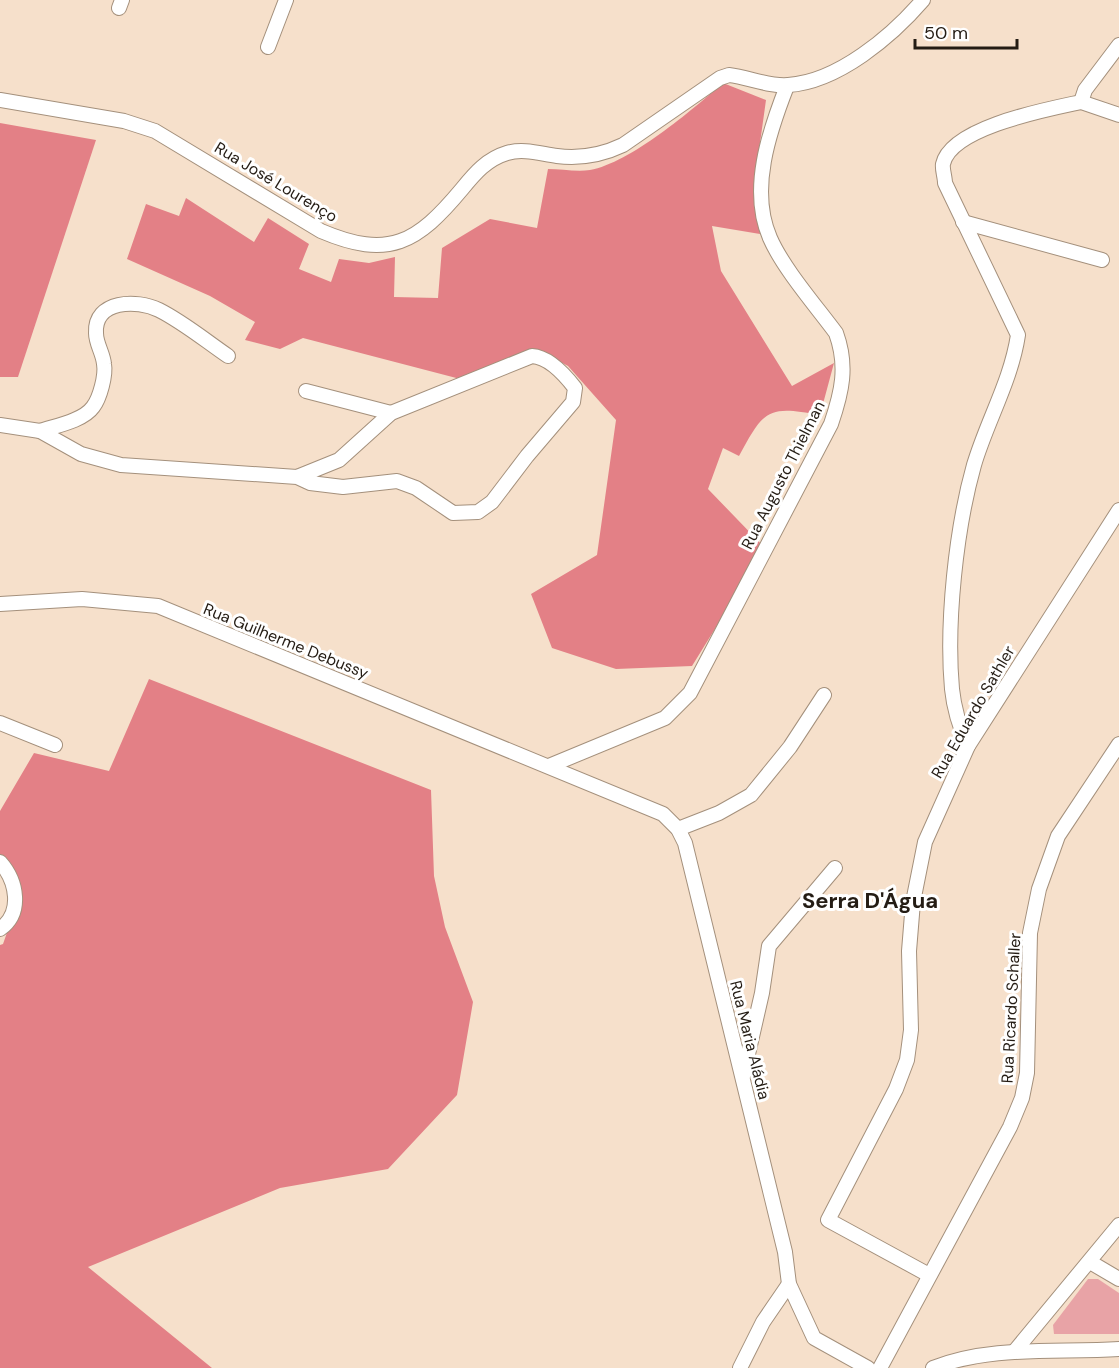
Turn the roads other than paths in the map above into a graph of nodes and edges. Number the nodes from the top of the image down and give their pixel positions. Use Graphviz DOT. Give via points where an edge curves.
graph roads {
  1 [pos="286,0"];
  2 [pos="923,0"];
  3 [pos="1119,45"];
  4 [pos="268,47"];
  5 [pos="787,86"];
  6 [pos="0,100"];
  7 [pos="1081,102"];
  8 [pos="1119,115"];
  9 [pos="963,222"];
  10 [pos="1102,260"];
  11 [pos="228,356"];
  12 [pos="306,391"];
  13 [pos="391,413"];
  14 [pos="0,425"];
  15 [pos="39,431"];
  16 [pos="297,477"];
  17 [pos="1119,510"];
  18 [pos="0,604"];
  19 [pos="824,695"];
  20 [pos="0,723"];
  21 [pos="55,744"];
  22 [pos="1119,744"];
  23 [pos="968,746"];
  24 [pos="549,766"];
  25 [pos="678,829"];
  26 [pos="0,862"];
  27 [pos="835,868"];
  28 [pos="0,929"];
  29 [pos="742,1079"];
  30 [pos="1119,1224"];
  31 [pos="1090,1262"];
  32 [pos="930,1275"];
  33 [pos="1119,1279"];
  34 [pos="789,1284"];
  35 [pos="1119,1349"];
  36 [pos="1014,1352"];
  37 [pos="740,1368"];
  38 [pos="868,1368"];
  39 [pos="880,1368"];
  40 [pos="933,1368"];
  1 -- 4 [label="street"];
  2 -- 5 [label="street, Rua José Lourenço" via="901,26 849,64"];
  3 -- 7 [label="street" via="1085,90"];
  5 -- 6 [label="street, Rua José Lourenço" via="729,75 608,153 577,157 506,153 482,167 428,227 409,239 383,245 343,240 321,231 171,140 136,124"];
  5 -- 24 [label="street, Rua Augusto Thielman" via="771,129 761,186 771,240 836,333 844,374 842,394 831,424 690,693 665,718"];
  7 -- 8 [label="street"];
  7 -- 9 [label="street" via="976,130 952,149 943,164 945,183"];
  9 -- 10 [label="street"];
  9 -- 23 [label="street" via="1018,335 1015,355 974,465 957,563 952,690"];
  11 -- 15 [label="street" via="159,310 133,304 110,306 102,313 95,334 105,366 94,406 90,412"];
  12 -- 13 [label="street"];
  13 -- 16 [label="street" via="339,460"];
  13 -- 16 [label="street" via="532,356 556,368 576,394 492,502 478,512 453,513 397,481 343,487 310,483"];
  14 -- 15 [label="street"];
  15 -- 16 [label="street" via="81,454 121,465"];
  17 -- 23 [label="street, Rua Eduardo Sathler"];
  18 -- 24 [label="street, Rua Guilherme Debussy" via="82,599 158,606"];
  19 -- 25 [label="street" via="790,747 751,795"];
  20 -- 21 [label="street"];
  22 -- 32 [label="street, Rua Ricardo Schaller" via="1058,836 1039,889 1030,933 1027,1073 1022,1098"];
  23 -- 32 [label="street, Rua Eduardo Sathler" via="925,842 913,902 907,1060 828,1220"];
  24 -- 25 [label="street" via="663,814"];
  25 -- 29 [label="street, Rua Maria Aládia" via="685,843"];
  26 -- 28 [label="street" via="13,884 16,904 9,923"];
  27 -- 29 [label="street" via="768,946 762,993"];
  29 -- 34 [label="street, Rua Maria Aládia" via="785,1252"];
  30 -- 31 [label="street"];
  31 -- 33 [label="street"];
  31 -- 36 [label="street"];
  32 -- 39 [label="street, Rua Ricardo Schaller"];
  34 -- 37 [label="street" via="763,1322"];
  34 -- 38 [label="street, Rua Maria Aládia" via="814,1338"];
  35 -- 36 [label="street"];
  36 -- 40 [label="street" via="971,1357"];
}
